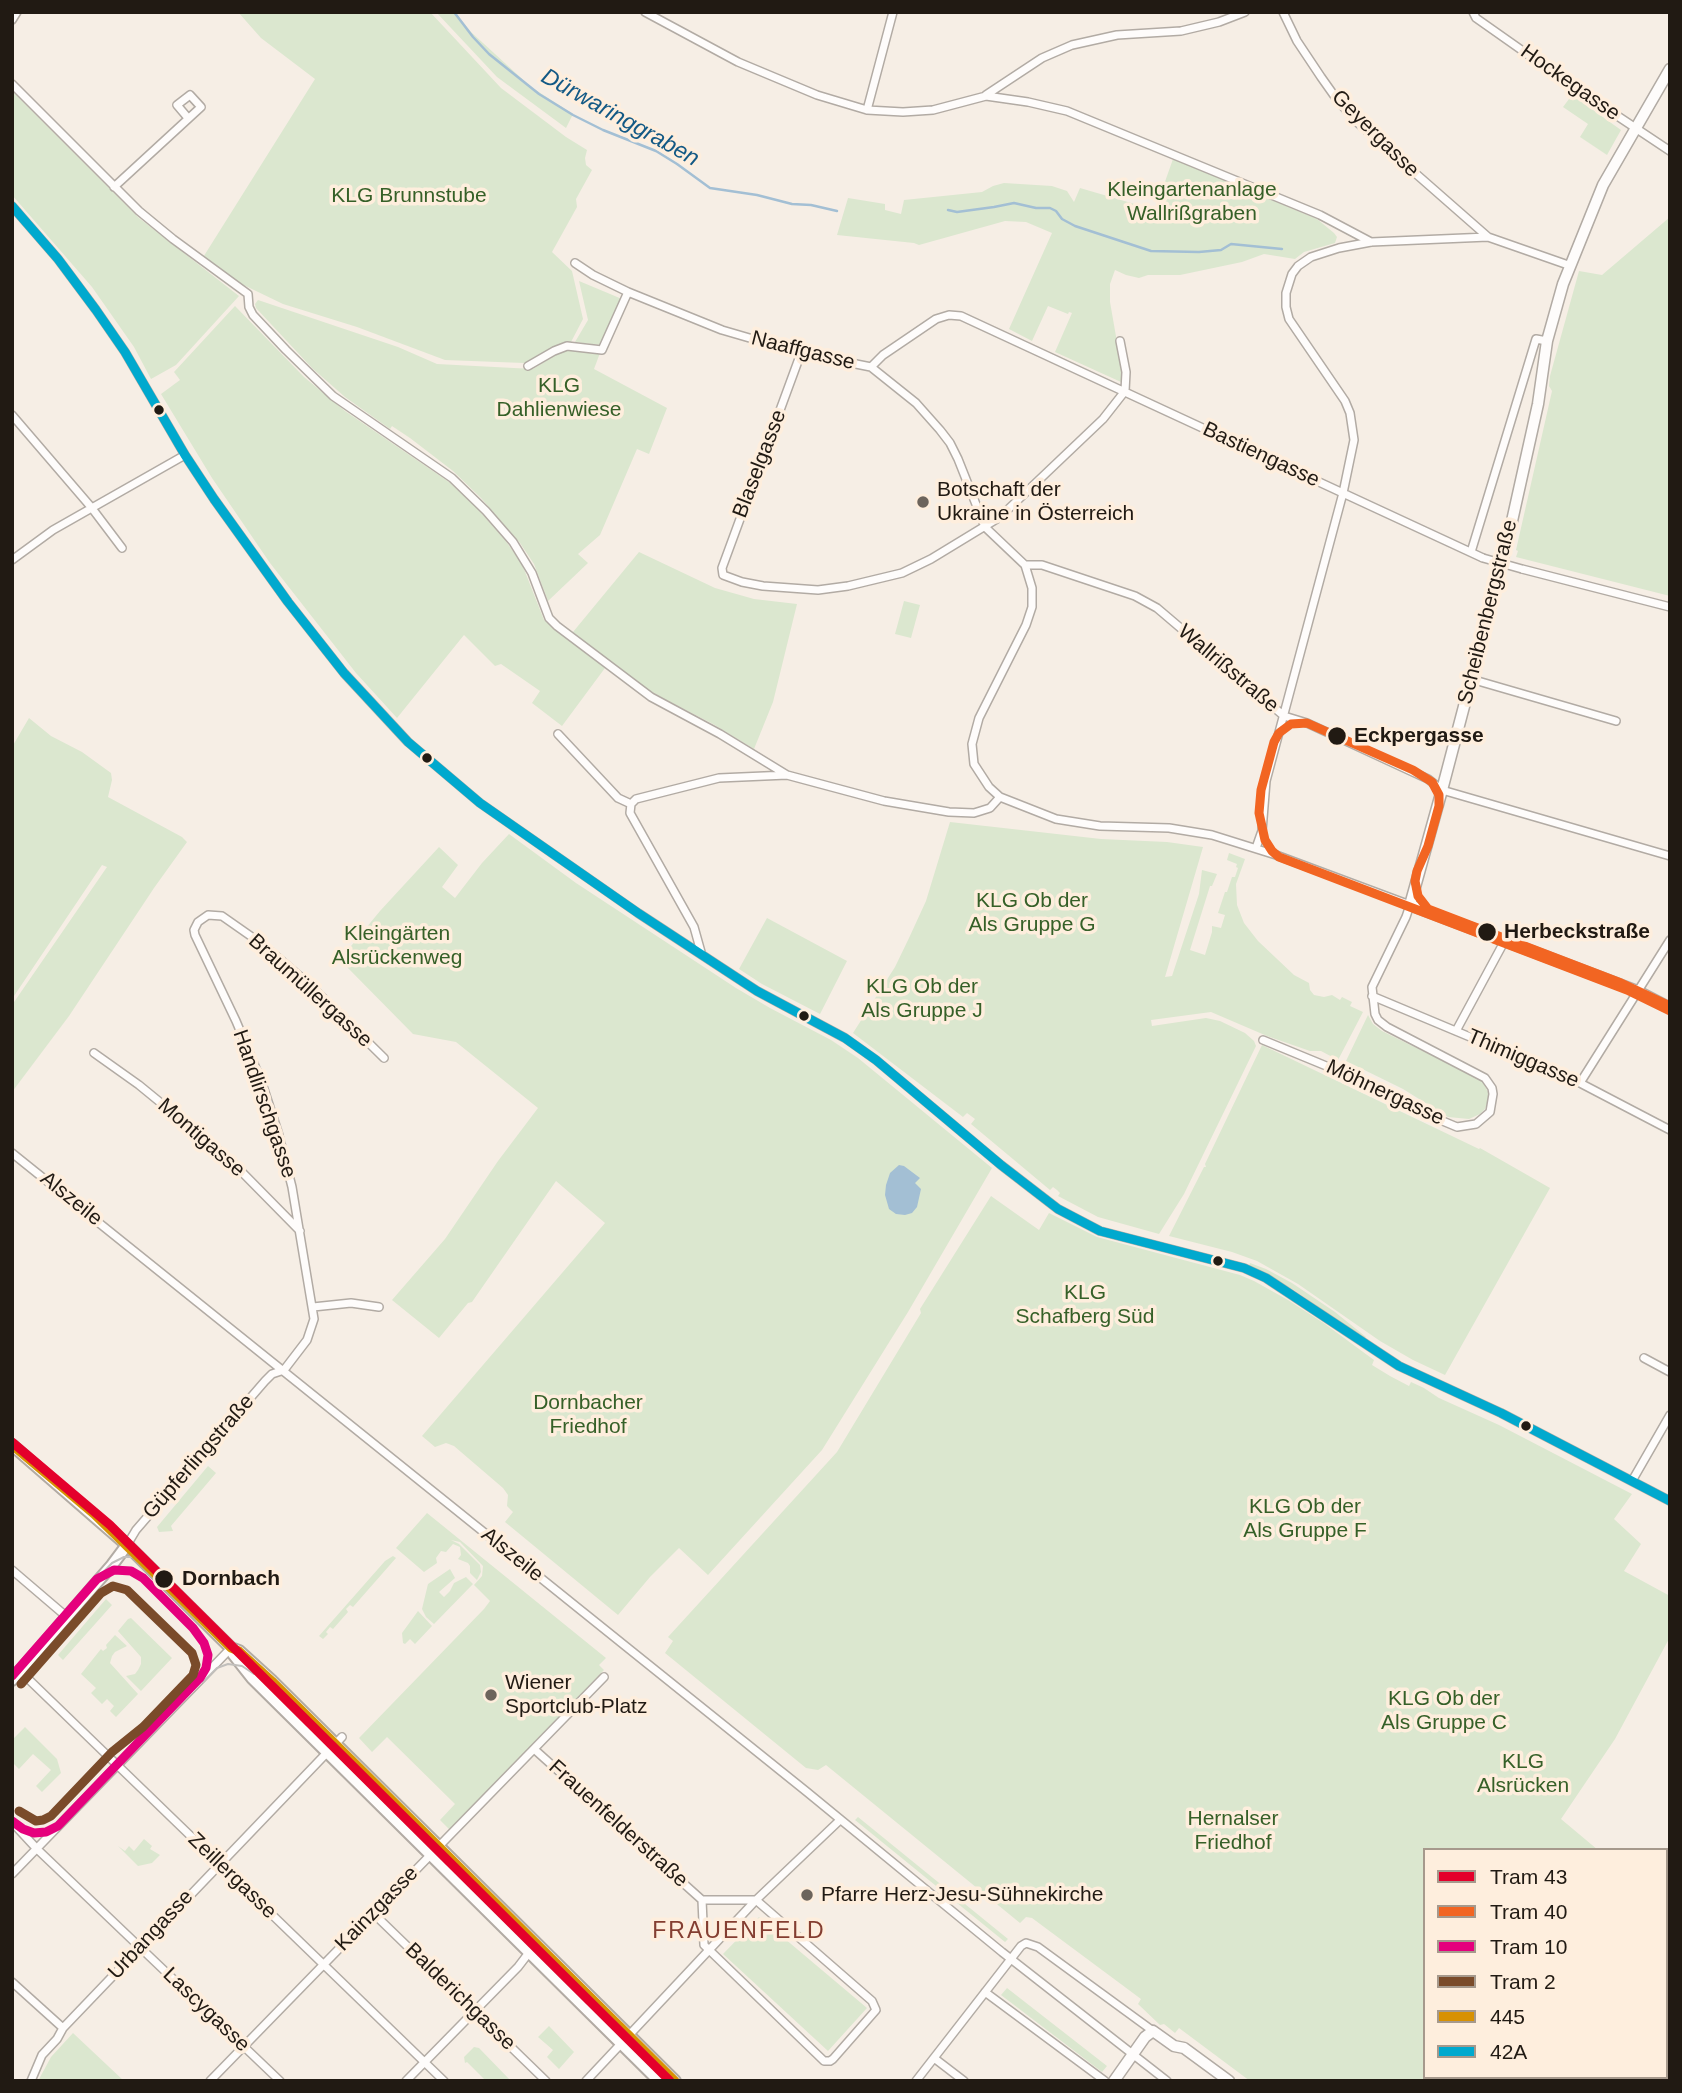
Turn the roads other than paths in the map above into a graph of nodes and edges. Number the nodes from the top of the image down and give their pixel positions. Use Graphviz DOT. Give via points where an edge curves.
graph roads {
  1 [pos="17,12"];
  2 [pos="645,12"];
  3 [pos="894,12"];
  4 [pos="1245,12"];
  5 [pos="1283,12"];
  6 [pos="1473,12"];
  7 [pos="12,20"];
  8 [pos="1670,69"];
  9 [pos="12,84"];
  10 [pos="986,96"];
  11 [pos="867,110"];
  12 [pos="188,118"];
  13 [pos="1635,128"];
  14 [pos="1670,151"];
  15 [pos="114,187"];
  16 [pos="12,206"];
  17 [pos="1488,237"];
  18 [pos="1371,243"];
  19 [pos="575,263"];
  20 [pos="1571,266"];
  21 [pos="628,292"];
  22 [pos="1119,341"];
  23 [pos="1547,341"];
  24 [pos="801,353"];
  25 [pos="528,366"];
  26 [pos="871,367"];
  27 [pos="1125,391"];
  28 [pos="12,415"];
  29 [pos="185,455"];
  30 [pos="1343,493"];
  31 [pos="91,507"];
  32 [pos="985,527"];
  33 [pos="121,548"];
  34 [pos="1471,552"];
  35 [pos="12,560"];
  36 [pos="1025,565"];
  37 [pos="1670,607"];
  38 [pos="1471,679"];
  39 [pos="1284,716"];
  40 [pos="1616,721"];
  41 [pos="558,734"];
  42 [pos="787,775"];
  43 [pos="1442,790"];
  44 [pos="1000,797"];
  45 [pos="631,804"];
  46 [pos="1256,848"];
  47 [pos="1670,856"];
  48 [pos="1410,905"];
  49 [pos="198,922"];
  50 [pos="1670,940"];
  51 [pos="1504,942"];
  52 [pos="701,953"];
  53 [pos="1637,991"];
  54 [pos="1372,996"];
  55 [pos="1670,1008"];
  56 [pos="1456,1031"];
  57 [pos="1263,1040"];
  58 [pos="94,1053"];
  59 [pos="384,1058"];
  60 [pos="1580,1083"];
  61 [pos="1670,1129"];
  62 [pos="14,1158"];
  63 [pos="300,1231"];
  64 [pos="313,1307"];
  65 [pos="379,1307"];
  66 [pos="1644,1359"];
  67 [pos="284,1370"];
  68 [pos="1670,1372"];
  69 [pos="1670,1415"];
  70 [pos="12,1445"];
  71 [pos="1632,1481"];
  72 [pos="1670,1501"];
  73 [pos="127,1545"];
  74 [pos="12,1570"];
  75 [pos="67,1616"];
  76 [pos="231,1648"];
  77 [pos="16,1676"];
  78 [pos="604,1677"];
  79 [pos="338,1740"];
  80 [pos="534,1749"];
  81 [pos="327,1752"];
  82 [pos="116,1765"];
  83 [pos="840,1820"];
  84 [pos="12,1822"];
  85 [pos="441,1843"];
  86 [pos="37,1849"];
  87 [pos="429,1855"];
  88 [pos="219,1864"];
  89 [pos="12,1874"];
  90 [pos="702,1900"];
  91 [pos="757,1900"];
  92 [pos="373,1913"];
  93 [pos="140,1947"];
  94 [pos="709,1952"];
  95 [pos="529,1953"];
  96 [pos="1011,1959"];
  97 [pos="324,1964"];
  98 [pos="12,1982"];
  99 [pos="985,1992"];
  100 [pos="474,2011"];
  101 [pos="63,2028"];
  102 [pos="1153,2031"];
  103 [pos="621,2044"];
  104 [pos="244,2046"];
  105 [pos="1133,2055"];
  106 [pos="934,2058"];
  107 [pos="424,2062"];
  108 [pos="31,2081"];
  109 [pos="210,2081"];
  110 [pos="279,2081"];
  111 [pos="406,2081"];
  112 [pos="444,2081"];
  113 [pos="546,2081"];
  114 [pos="586,2081"];
  115 [pos="659,2081"];
  116 [pos="675,2081"];
  117 [pos="916,2081"];
  118 [pos="964,2081"];
  119 [pos="1105,2081"];
  120 [pos="1114,2081"];
  121 [pos="1167,2081"];
  122 [pos="1229,2081"];
  1 -- 7 [label="street"];
  2 -- 11 [label="street" via="738,62"];
  3 -- 11 [label="street"];
  4 -- 10 [label="street" via="1181,31 1101,37 1072,45 1042,58"];
  5 -- 17 [label="street, Geyergasse" via="1297,41 1351,115"];
  6 -- 13 [label="street, Hockegasse"];
  8 -- 13 [label="street, Scheibenbergstraße"];
  9 -- 15 [label="street"];
  10 -- 11 [label="street" via="933,110"];
  10 -- 18 [label="street" via="1081,116 1321,215"];
  12 -- 15 [label="street"];
  13 -- 14 [label="street, Hockegasse"];
  13 -- 20 [label="street, Scheibenbergstraße" via="1603,185"];
  15 -- 42 [label="street" via="173,239 248,294 253,315 334,396 452,478 515,545 557,626 651,697"];
  16 -- 29 [label="street" via="58,259 120,344"];
  17 -- 18 [label="street"];
  17 -- 20 [label="street"];
  18 -- 30 [label="street" via="1311,257 1293,274 1286,293 1294,328 1350,413 1354,440"];
  19 -- 21 [label="street, Naaffgasse"];
  20 -- 23 [label="street, Scheibenbergstraße"];
  21 -- 24 [label="street, Naaffgasse" via="722,330"];
  21 -- 25 [label="street" via="602,350 567,346"];
  22 -- 27 [label="street"];
  23 -- 34 [label="street, Scheibenbergstraße" via="1536,339"];
  23 -- 38 [label="street, Scheibenbergstraße" via="1508,539"];
  24 -- 26 [label="street, Naaffgasse"];
  24 -- 32 [label="street, Blaselgasse" via="725,558 723,575 789,588 848,586 902,573"];
  26 -- 27 [label="street, Bastiengasse" via="892,348 949,314"];
  26 -- 32 [label="street, Naaffgasse" via="940,429 958,459"];
  27 -- 30 [label="street, Bastiengasse"];
  27 -- 32 [label="street" via="1103,419"];
  28 -- 31 [label="street"];
  29 -- 31 [label="street"];
  29 -- 52 [label="street" via="288,602 398,733 480,803"];
  30 -- 34 [label="street, Bastiengasse"];
  30 -- 39 [label="street"];
  31 -- 33 [label="street"];
  31 -- 35 [label="street"];
  32 -- 36 [label="street, Naaffgasse"];
  34 -- 37 [label="street, Bastiengasse, bridge"];
  36 -- 39 [label="street, Wallrißstraße" via="1070,574 1157,608"];
  36 -- 44 [label="street" via="1032,607 979,718 972,744 974,764"];
  38 -- 40 [label="street"];
  38 -- 43 [label="street, Scheibenbergstraße"];
  39 -- 43 [label="street, Wallrißstraße" via="1428,779"];
  39 -- 46 [label="street" via="1266,781"];
  41 -- 45 [label="street" via="618,798"];
  42 -- 44 [label="street" via="884,801 949,812 974,813 990,808"];
  42 -- 45 [label="street" via="719,778"];
  43 -- 47 [label="street, Wallrißstraße"];
  43 -- 48 [label="street, Scheibenbergstraße"];
  44 -- 46 [label="street" via="1056,819 1199,832"];
  45 -- 52 [label="street" via="630,813 694,927"];
  46 -- 48 [label="street"];
  48 -- 51 [label="street"];
  48 -- 54 [label="street, Scheibenbergstraße"];
  49 -- 59 [label="street, Braumüllergasse" via="208,915 222,916 262,944"];
  49 -- 63 [label="street, Handlirschgasse" via="195,935 262,1083"];
  50 -- 53 [label="street"];
  51 -- 53 [label="street"];
  51 -- 56 [label="street"];
  52 -- 71 [label="street" via="876,1060 1058,1209 1101,1231 1244,1268 1293,1294 1399,1366"];
  53 -- 55 [label="street"];
  53 -- 60 [label="street"];
  54 -- 56 [label="street, Thimiggasse"];
  54 -- 57 [label="street, Möhnergasse" via="1375,1014 1387,1027 1485,1077 1493,1094 1485,1118 1457,1127"];
  56 -- 60 [label="street, Thimiggasse"];
  58 -- 63 [label="street, Montigasse" via="218,1150"];
  60 -- 61 [label="street, Thimiggasse"];
  62 -- 67 [label="street, Alszeile"];
  63 -- 64 [label="street, Handlirschgasse"];
  64 -- 65 [label="street" via="351,1303"];
  64 -- 67 [label="street, Handlirschgasse" via="310,1335"];
  66 -- 68 [label="street"];
  67 -- 73 [label="street, Güpferlingstraße" via="265,1381"];
  67 -- 83 [label="street, Alszeile"];
  69 -- 71 [label="street"];
  70 -- 73 [label="main road"];
  71 -- 72 [label="street"];
  73 -- 75 [label="main road, Güpferlingstraße"];
  73 -- 76 [label="main road"];
  74 -- 75 [label="street"];
  75 -- 77 [label="main road, Güpferlingstraße"];
  76 -- 79 [label="main road"];
  76 -- 81 [label="main road" via="252,1678"];
  76 -- 82 [label="street"];
  77 -- 82 [label="street, Zeillergasse"];
  78 -- 80 [label="street, Kainzgasse"];
  79 -- 81 [label="street, Urbangasse"];
  79 -- 85 [label="main road"];
  80 -- 85 [label="street, Kainzgasse"];
  80 -- 90 [label="street, Frauenfelderstraße"];
  81 -- 87 [label="main road"];
  81 -- 88 [label="street, Urbangasse"];
  82 -- 86 [label="street"];
  82 -- 88 [label="street, Zeillergasse"];
  83 -- 91 [label="street"];
  83 -- 96 [label="street, Alszeile"];
  84 -- 86 [label="street, Lascygasse"];
  85 -- 87 [label="street, Kainzgasse"];
  85 -- 95 [label="main road"];
  86 -- 89 [label="street"];
  86 -- 93 [label="street, Lascygasse"];
  87 -- 92 [label="street, Kainzgasse"];
  87 -- 95 [label="main road"];
  88 -- 93 [label="street, Urbangasse"];
  88 -- 97 [label="street, Zeillergasse"];
  90 -- 91 [label="street"];
  90 -- 94 [label="street" via="703,1941"];
  91 -- 94 [label="street"];
  91 -- 94 [label="street" via="876,2006 833,2059 822,2059"];
  92 -- 97 [label="street, Kainzgasse"];
  92 -- 100 [label="street, Balderichgasse"];
  93 -- 101 [label="street, Urbangasse"];
  93 -- 104 [label="street, Lascygasse"];
  94 -- 103 [label="street"];
  95 -- 100 [label="street"];
  95 -- 103 [label="main road"];
  96 -- 99 [label="street"];
  96 -- 102 [label="street" via="1026,1943 1038,1947"];
  96 -- 105 [label="street, Alszeile"];
  97 -- 104 [label="street, Kainzgasse"];
  97 -- 107 [label="street, Zeillergasse"];
  98 -- 101 [label="street"];
  99 -- 106 [label="street"];
  99 -- 119 [label="street"];
  100 -- 107 [label="street"];
  100 -- 113 [label="street, Balderichgasse"];
  101 -- 108 [label="street, Urbangasse" via="42,2056"];
  102 -- 105 [label="street"];
  102 -- 122 [label="street"];
  103 -- 114 [label="street"];
  103 -- 115 [label="main road"];
  103 -- 116 [label="main road"];
  104 -- 109 [label="street, Kainzgasse"];
  104 -- 110 [label="street, Lascygasse"];
  105 -- 120 [label="street"];
  105 -- 121 [label="street, Alszeile"];
  106 -- 117 [label="street"];
  106 -- 118 [label="street"];
  107 -- 111 [label="street"];
  107 -- 112 [label="street, Zeillergasse"];
}
